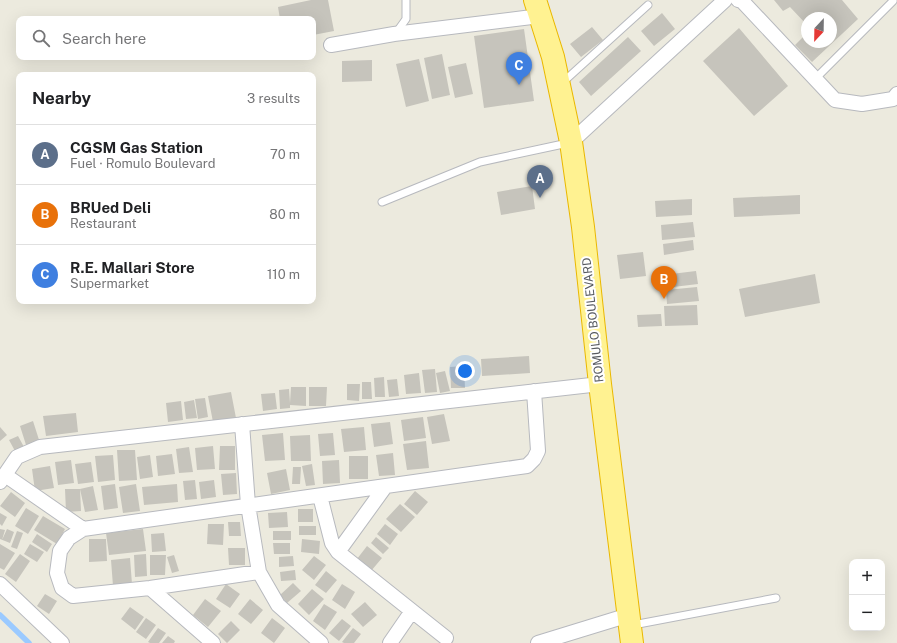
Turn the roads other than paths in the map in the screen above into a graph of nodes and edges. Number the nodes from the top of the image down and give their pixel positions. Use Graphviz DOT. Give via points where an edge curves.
graph roads {
  1 [pos="406,0"];
  2 [pos="725,0"];
  3 [pos="738,0"];
  4 [pos="893,0"];
  5 [pos="648,5"];
  6 [pos="537,8"];
  7 [pos="396,34"];
  8 [pos="331,45"];
  9 [pos="816,78"];
  10 [pos="559,86"];
  11 [pos="896,98"];
  12 [pos="572,142"];
  13 [pos="382,202"];
  14 [pos="600,384"];
  15 [pos="534,391"];
  16 [pos="242,424"];
  17 [pos="2,479"];
  18 [pos="385,487"];
  19 [pos="320,496"];
  20 [pos="248,504"];
  21 [pos="83,528"];
  22 [pos="338,552"];
  23 [pos="259,572"];
  24 [pos="0,584"];
  25 [pos="150,588"];
  26 [pos="776,598"];
  27 [pos="412,611"];
  28 [pos="631,628"];
  29 [pos="446,638"];
  30 [pos="62,643"];
  31 [pos="213,643"];
  32 [pos="321,643"];
  33 [pos="390,643"];
  34 [pos="538,643"];
  1 -- 7 [label="lane" via="406,19"];
  2 -- 12 [label="street"];
  3 -- 9 [label="street"];
  4 -- 9 [label="lane"];
  5 -- 10 [label="lane"];
  6 -- 7 [label="street"];
  6 -- 10 [label="highway, ROMULO BOULEVARD" via="553,57"];
  7 -- 8 [label="street"];
  9 -- 11 [label="street" via="835,100 862,104"];
  10 -- 12 [label="highway, ROMULO BOULEVARD"];
  12 -- 13 [label="lane" via="480,162"];
  12 -- 14 [label="highway, ROMULO BOULEVARD"];
  14 -- 15 [label="street"];
  14 -- 28 [label="highway, ROMULO BOULEVARD"];
  15 -- 16 [label="street"];
  15 -- 18 [label="street" via="538,451 527,466"];
  16 -- 17 [label="street" via="40,447 17,457"];
  16 -- 20 [label="street"];
  17 -- 21 [label="street"];
  18 -- 19 [label="street"];
  18 -- 22 [label="street"];
  19 -- 20 [label="street"];
  19 -- 22 [label="street" via="332,544"];
  20 -- 21 [label="street"];
  20 -- 23 [label="street"];
  21 -- 25 [label="street" via="69,538 60,551 58,573 62,588 73,596"];
  22 -- 27 [label="street"];
  23 -- 25 [label="street"];
  23 -- 32 [label="street" via="278,605"];
  24 -- 30 [label="street"];
  25 -- 31 [label="street"];
  26 -- 28 [label="lane"];
  27 -- 29 [label="street"];
  27 -- 33 [label="street"];
  28 -- 34 [label="street"];
}
